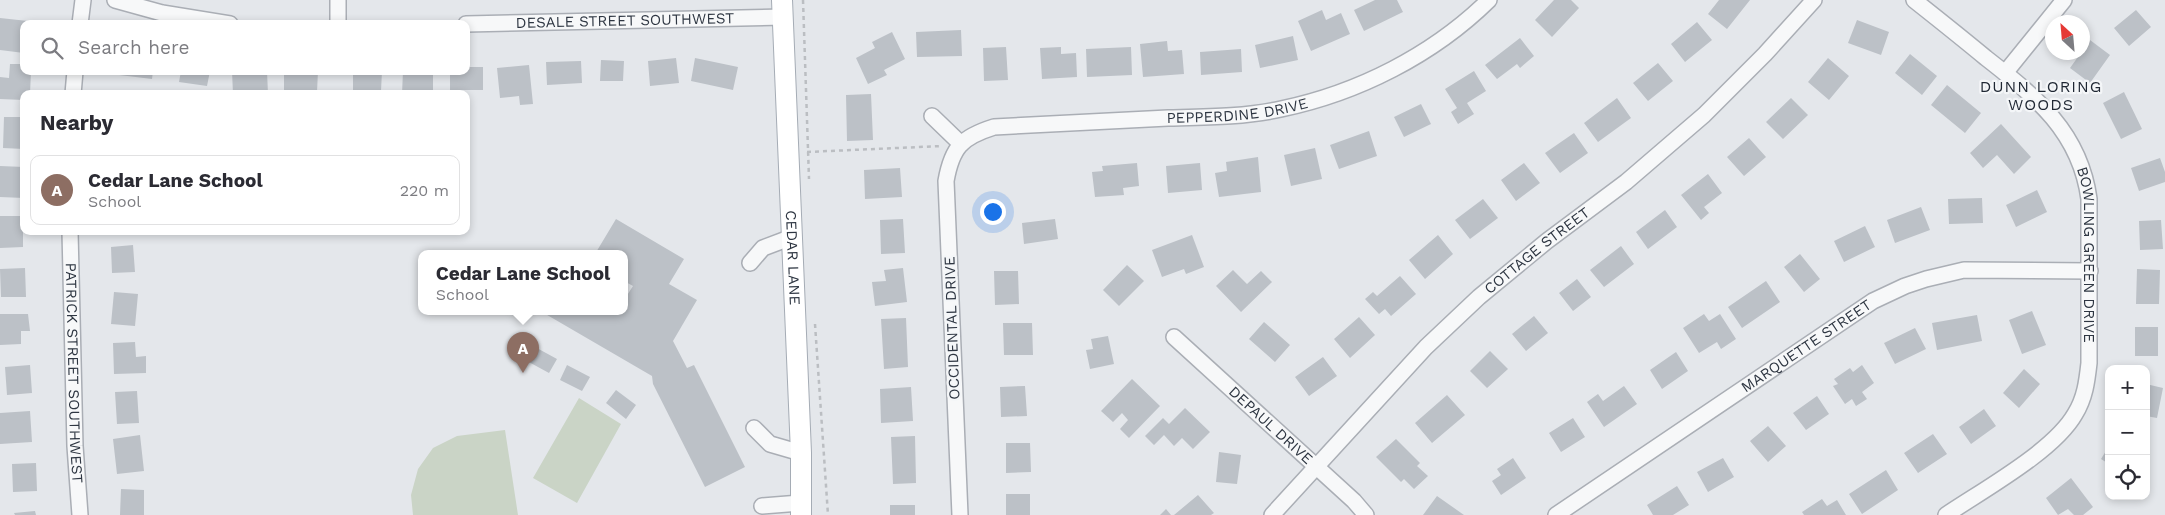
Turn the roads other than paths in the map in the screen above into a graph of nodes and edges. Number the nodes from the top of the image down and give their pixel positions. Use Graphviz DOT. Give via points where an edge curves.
graph roads {
  1 [pos="83,0"];
  2 [pos="115,0"];
  3 [pos="338,0"];
  4 [pos="1490,0"];
  5 [pos="1814,0"];
  6 [pos="1914,0"];
  7 [pos="2064,0"];
  8 [pos="783,8"];
  9 [pos="80,20"];
  10 [pos="205,20"];
  11 [pos="338,20"];
  12 [pos="470,24"];
  13 [pos="2005,73"];
  14 [pos="75,75"];
  15 [pos="73,90"];
  16 [pos="932,116"];
  17 [pos="961,144"];
  18 [pos="70,235"];
  19 [pos="792,237"];
  20 [pos="750,263"];
  21 [pos="2090,271"];
  22 [pos="1174,337"];
  23 [pos="754,428"];
  24 [pos="800,453"];
  25 [pos="1316,466"];
  26 [pos="762,506"];
  27 [pos="801,509"];
  28 [pos="80,515"];
  29 [pos="960,515"];
  30 [pos="1272,515"];
  31 [pos="1366,515"];
  32 [pos="1556,515"];
  33 [pos="1946,515"];
  1 -- 9 [label="street"];
  2 -- 10 [label="street" via="162,13"];
  3 -- 11 [label="street"];
  4 -- 17 [label="street, PEPPERDINE DRIVE" via="1442,39 1399,66 1355,87 1308,103 1245,115 994,127 976,132"];
  5 -- 25 [label="street, COTTAGE STREET" via="1704,115 1626,182 1479,297 1426,347"];
  6 -- 13 [label="street, BOWLING GREEN DRIVE"];
  7 -- 13 [label="street"];
  8 -- 12 [label="street, DESALE STREET SOUTHWEST"];
  8 -- 19 [label="main road, CEDAR LANE" via="798,153"];
  13 -- 21 [label="street, BOWLING GREEN DRIVE" via="2049,112 2077,155 2089,199"];
  14 -- 15 [label="street"];
  16 -- 17 [label="street"];
  17 -- 29 [label="street, OCCIDENTAL DRIVE" via="950,161 946,181"];
  18 -- 28 [label="street, PATRICK STREET SOUTHWEST" via="75,446"];
  19 -- 20 [label="street" via="764,248"];
  19 -- 24 [label="main road, CEDAR LANE"];
  21 -- 32 [label="street, MARQUETTE STREET" via="1964,270 1905,286 1873,301"];
  21 -- 33 [label="street, BOWLING GREEN DRIVE" via="2087,385 2075,415 2056,439 2041,451"];
  22 -- 25 [label="street, DEPAUL DRIVE"];
  23 -- 24 [label="street" via="770,444"];
  24 -- 27 [label="main road, CEDAR LANE"];
  25 -- 30 [label="street, COTTAGE STREET"];
  25 -- 31 [label="street, DEPAUL DRIVE"];
  26 -- 27 [label="street"];
}
